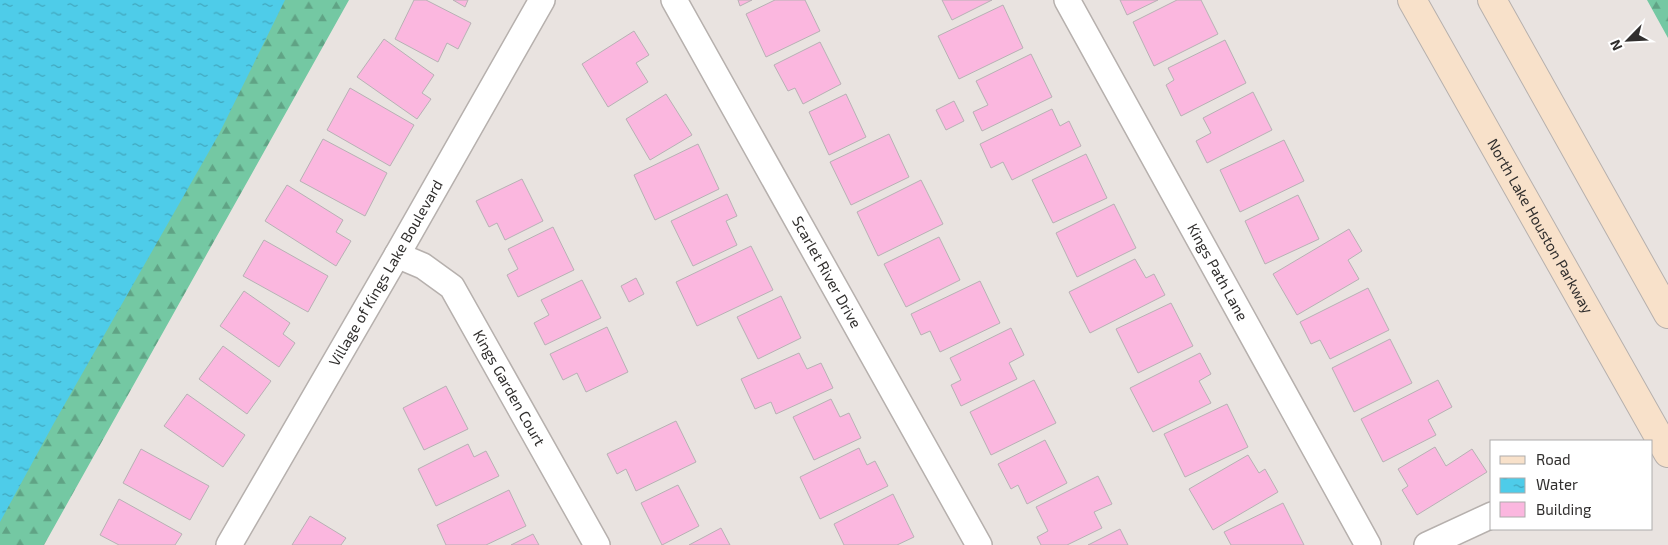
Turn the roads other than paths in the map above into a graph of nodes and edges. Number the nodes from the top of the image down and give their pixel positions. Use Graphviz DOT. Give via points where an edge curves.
graph roads {
  1 [pos="542,0"];
  2 [pos="674,0"];
  3 [pos="1066,0"];
  4 [pos="1412,0"];
  5 [pos="1492,0"];
  6 [pos="398,255"];
  7 [pos="1668,314"];
  8 [pos="1662,442"];
  9 [pos="1490,517"];
  10 [pos="229,545"];
  11 [pos="597,545"];
  12 [pos="979,545"];
  13 [pos="1368,545"];
  14 [pos="1427,545"];
  1 -- 6 [label="street, Village of Kings Lake Boulevard"];
  2 -- 12 [label="street, Scarlet River Drive"];
  3 -- 13 [label="street, Kings Path Lane"];
  4 -- 8 [label="main road, North Lake Houston Parkway"];
  5 -- 7 [label="main road"];
  6 -- 10 [label="street, Village of Kings Lake Boulevard"];
  6 -- 11 [label="street, Kings Garden Court" via="423,266 452,287"];
  9 -- 14 [label="street"];
}
